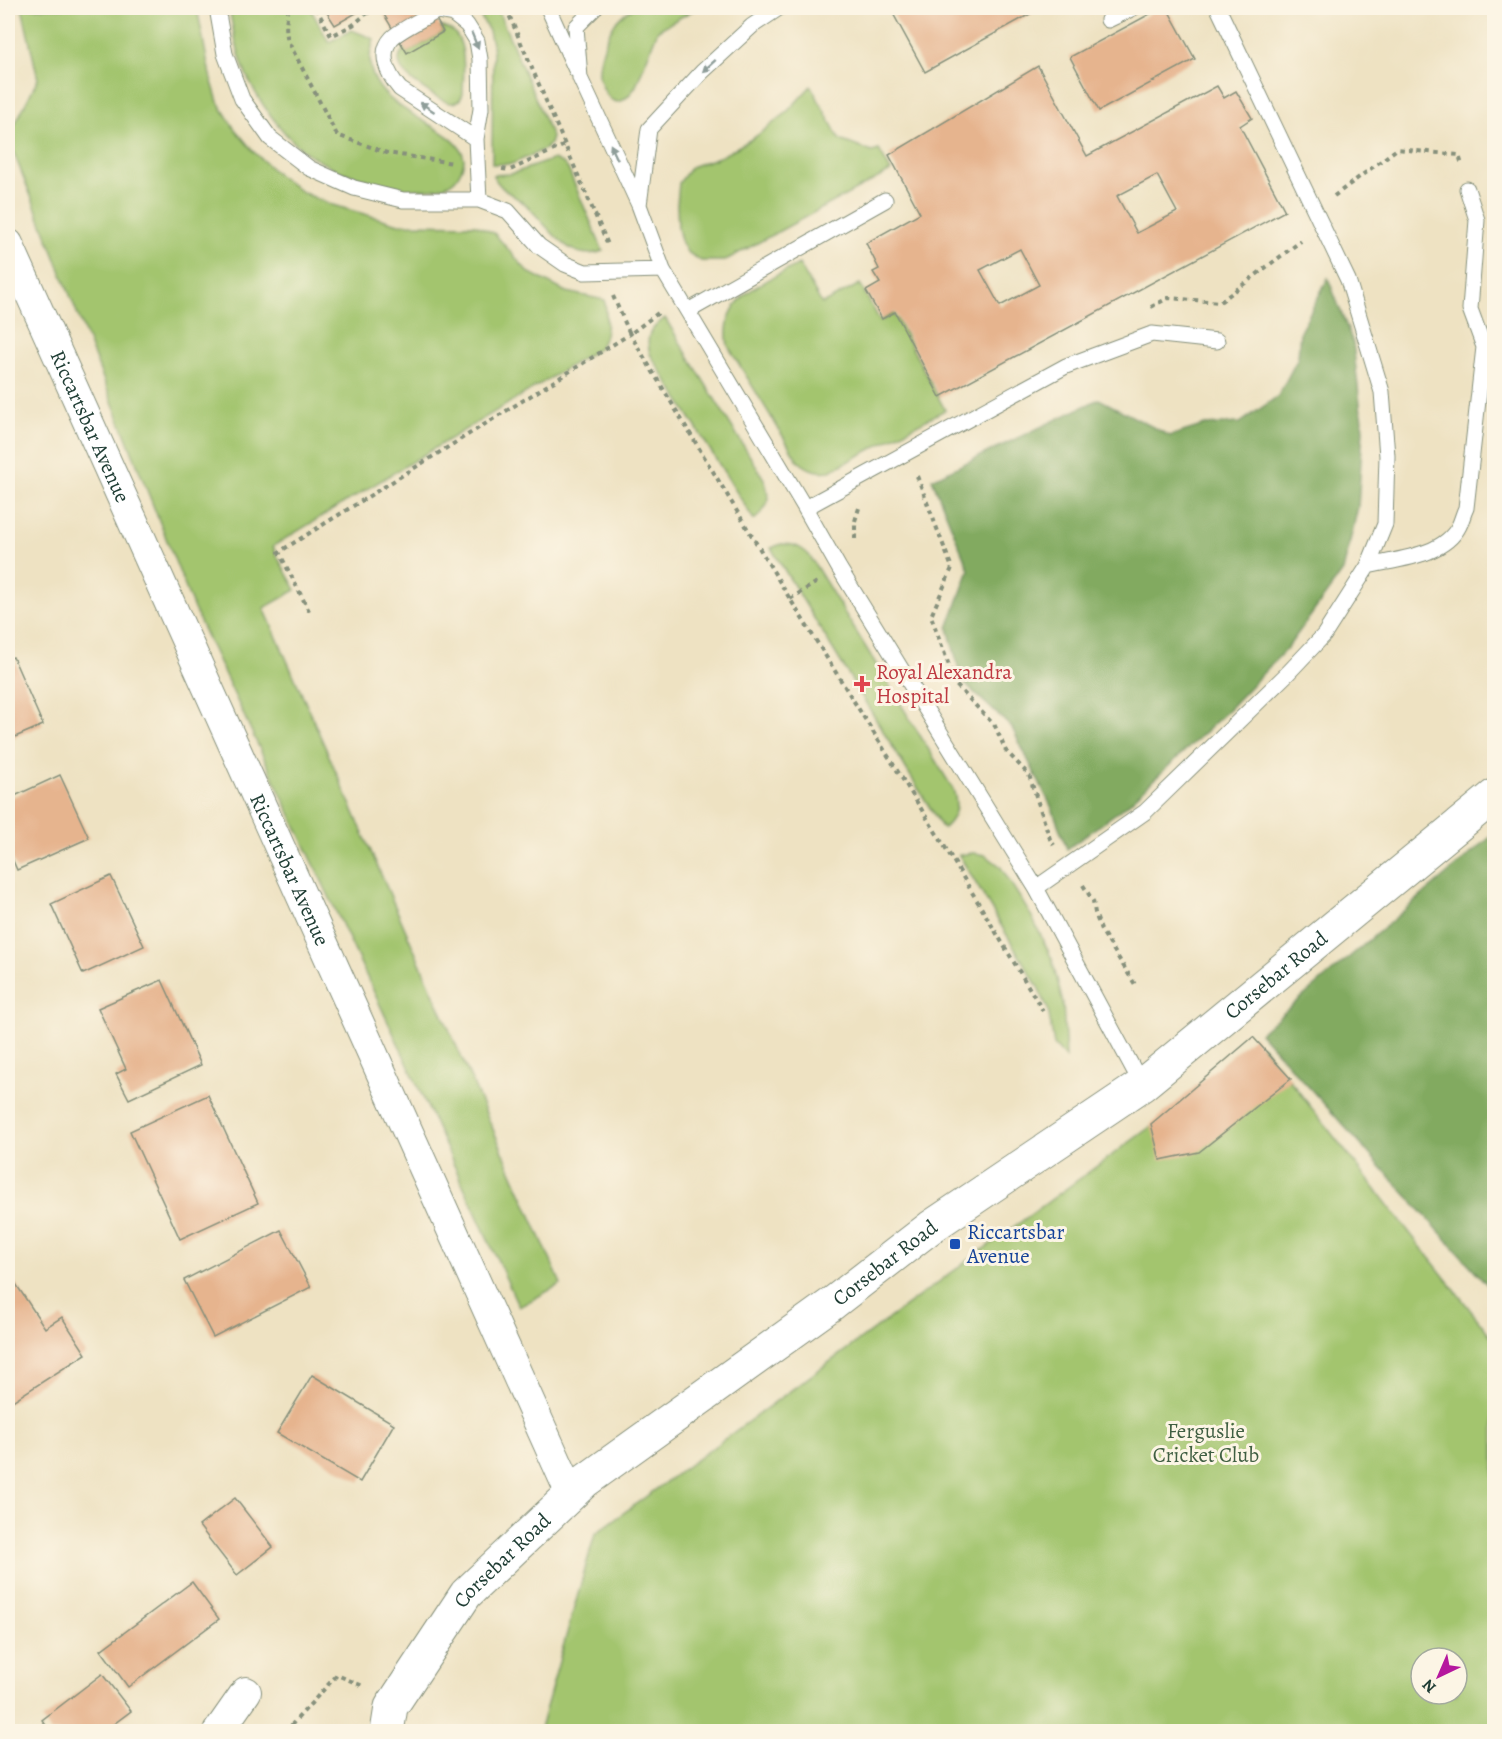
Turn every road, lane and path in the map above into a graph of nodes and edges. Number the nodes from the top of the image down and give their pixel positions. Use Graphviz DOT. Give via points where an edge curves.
graph roads {
  1 [pos="217,8"];
  2 [pos="316,8"];
  3 [pos="378,8"];
  4 [pos="506,8"];
  5 [pos="548,8"];
  6 [pos="595,8"];
  7 [pos="757,8"];
  8 [pos="778,8"];
  9 [pos="1132,8"];
  10 [pos="1218,8"];
  11 [pos="1108,20"];
  12 [pos="752,26"];
  13 [pos="580,78"];
  14 [pos="476,139"];
  15 [pos="565,145"];
  16 [pos="1467,189"];
  17 [pos="479,200"];
  18 [pos="885,200"];
  19 [pos="639,205"];
  20 [pos="1315,210"];
  21 [pos="1322,225"];
  22 [pos="8,244"];
  23 [pos="663,270"];
  24 [pos="1148,308"];
  25 [pos="688,311"];
  26 [pos="1217,341"];
  27 [pos="915,470"];
  28 [pos="866,501"];
  29 [pos="805,508"];
  30 [pos="1368,566"];
  31 [pos="839,568"];
  32 [pos="790,599"];
  33 [pos="309,611"];
  34 [pos="1494,796"];
  35 [pos="1070,865"];
  36 [pos="1036,888"];
  37 [pos="1136,986"];
  38 [pos="1043,1011"];
  39 [pos="1142,1085"];
  40 [pos="571,1494"];
  41 [pos="246,1692"];
  42 [pos="391,1717"];
  43 [pos="218,1731"];
  44 [pos="285,1731"];
  1 -- 17 [label="lane" via="225,54 242,99 270,138 309,168 354,188 403,200"];
  2 -- 3 [label="path" via="331,36"];
  4 -- 15 [label="path"];
  5 -- 13 [label="lane"];
  6 -- 13 [label="lane" via="576,27"];
  7 -- 12 [label="lane"];
  8 -- 12 [label="lane"];
  9 -- 11 [label="lane"];
  10 -- 20 [label="lane"];
  12 -- 19 [label="lane, one-way" via="649,129"];
  19 -- 13 [label="lane, one-way"];
  14 -- 14 [label="lane, one-way" via="400,89 390,78 385,63 386,48 392,38 437,11 453,14 477,41 481,109"];
  14 -- 17 [label="lane"];
  16 -- 20 [label="path" via="1459,155 1397,149"];
  16 -- 30 [label="lane" via="1477,220 1470,309 1484,347 1466,508 1458,527 1444,544 1427,553"];
  17 -- 23 [label="lane" via="508,211 539,246 585,272"];
  18 -- 25 [label="lane"];
  19 -- 23 [label="lane"];
  20 -- 21 [label="lane"];
  21 -- 24 [label="path" via="1220,302 1168,298"];
  21 -- 30 [label="lane" via="1348,280 1382,392 1387,456 1385,524"];
  22 -- 40 [label="street, Riccartsbar Avenue"];
  23 -- 25 [label="lane"];
  25 -- 29 [label="lane"];
  26 -- 29 [label="lane" via="1152,334 1066,366"];
  27 -- 35 [label="path" via="952,568 931,616 956,685 995,726 1006,751 1029,775 1050,839"];
  28 -- 31 [label="path" via="855,521 854,537 863,553"];
  29 -- 31 [label="lane"];
  30 -- 35 [label="lane" via="1324,635 1288,673 1145,812"];
  31 -- 32 [label="path"];
  31 -- 36 [label="lane"];
  32 -- 33 [label="path" via="630,334 279,552"];
  32 -- 38 [label="path"];
  34 -- 39 [label="main road, Corsebar Road"];
  35 -- 36 [label="lane"];
  35 -- 37 [label="path" via="1093,900 1101,930"];
  36 -- 39 [label="lane"];
  39 -- 40 [label="main road, Corsebar Road" via="931,1227"];
  40 -- 42 [label="main road, Corsebar Road" via="466,1594"];
  41 -- 43 [label="street"];
  42 -- 44 [label="path" via="337,1676"];
}
